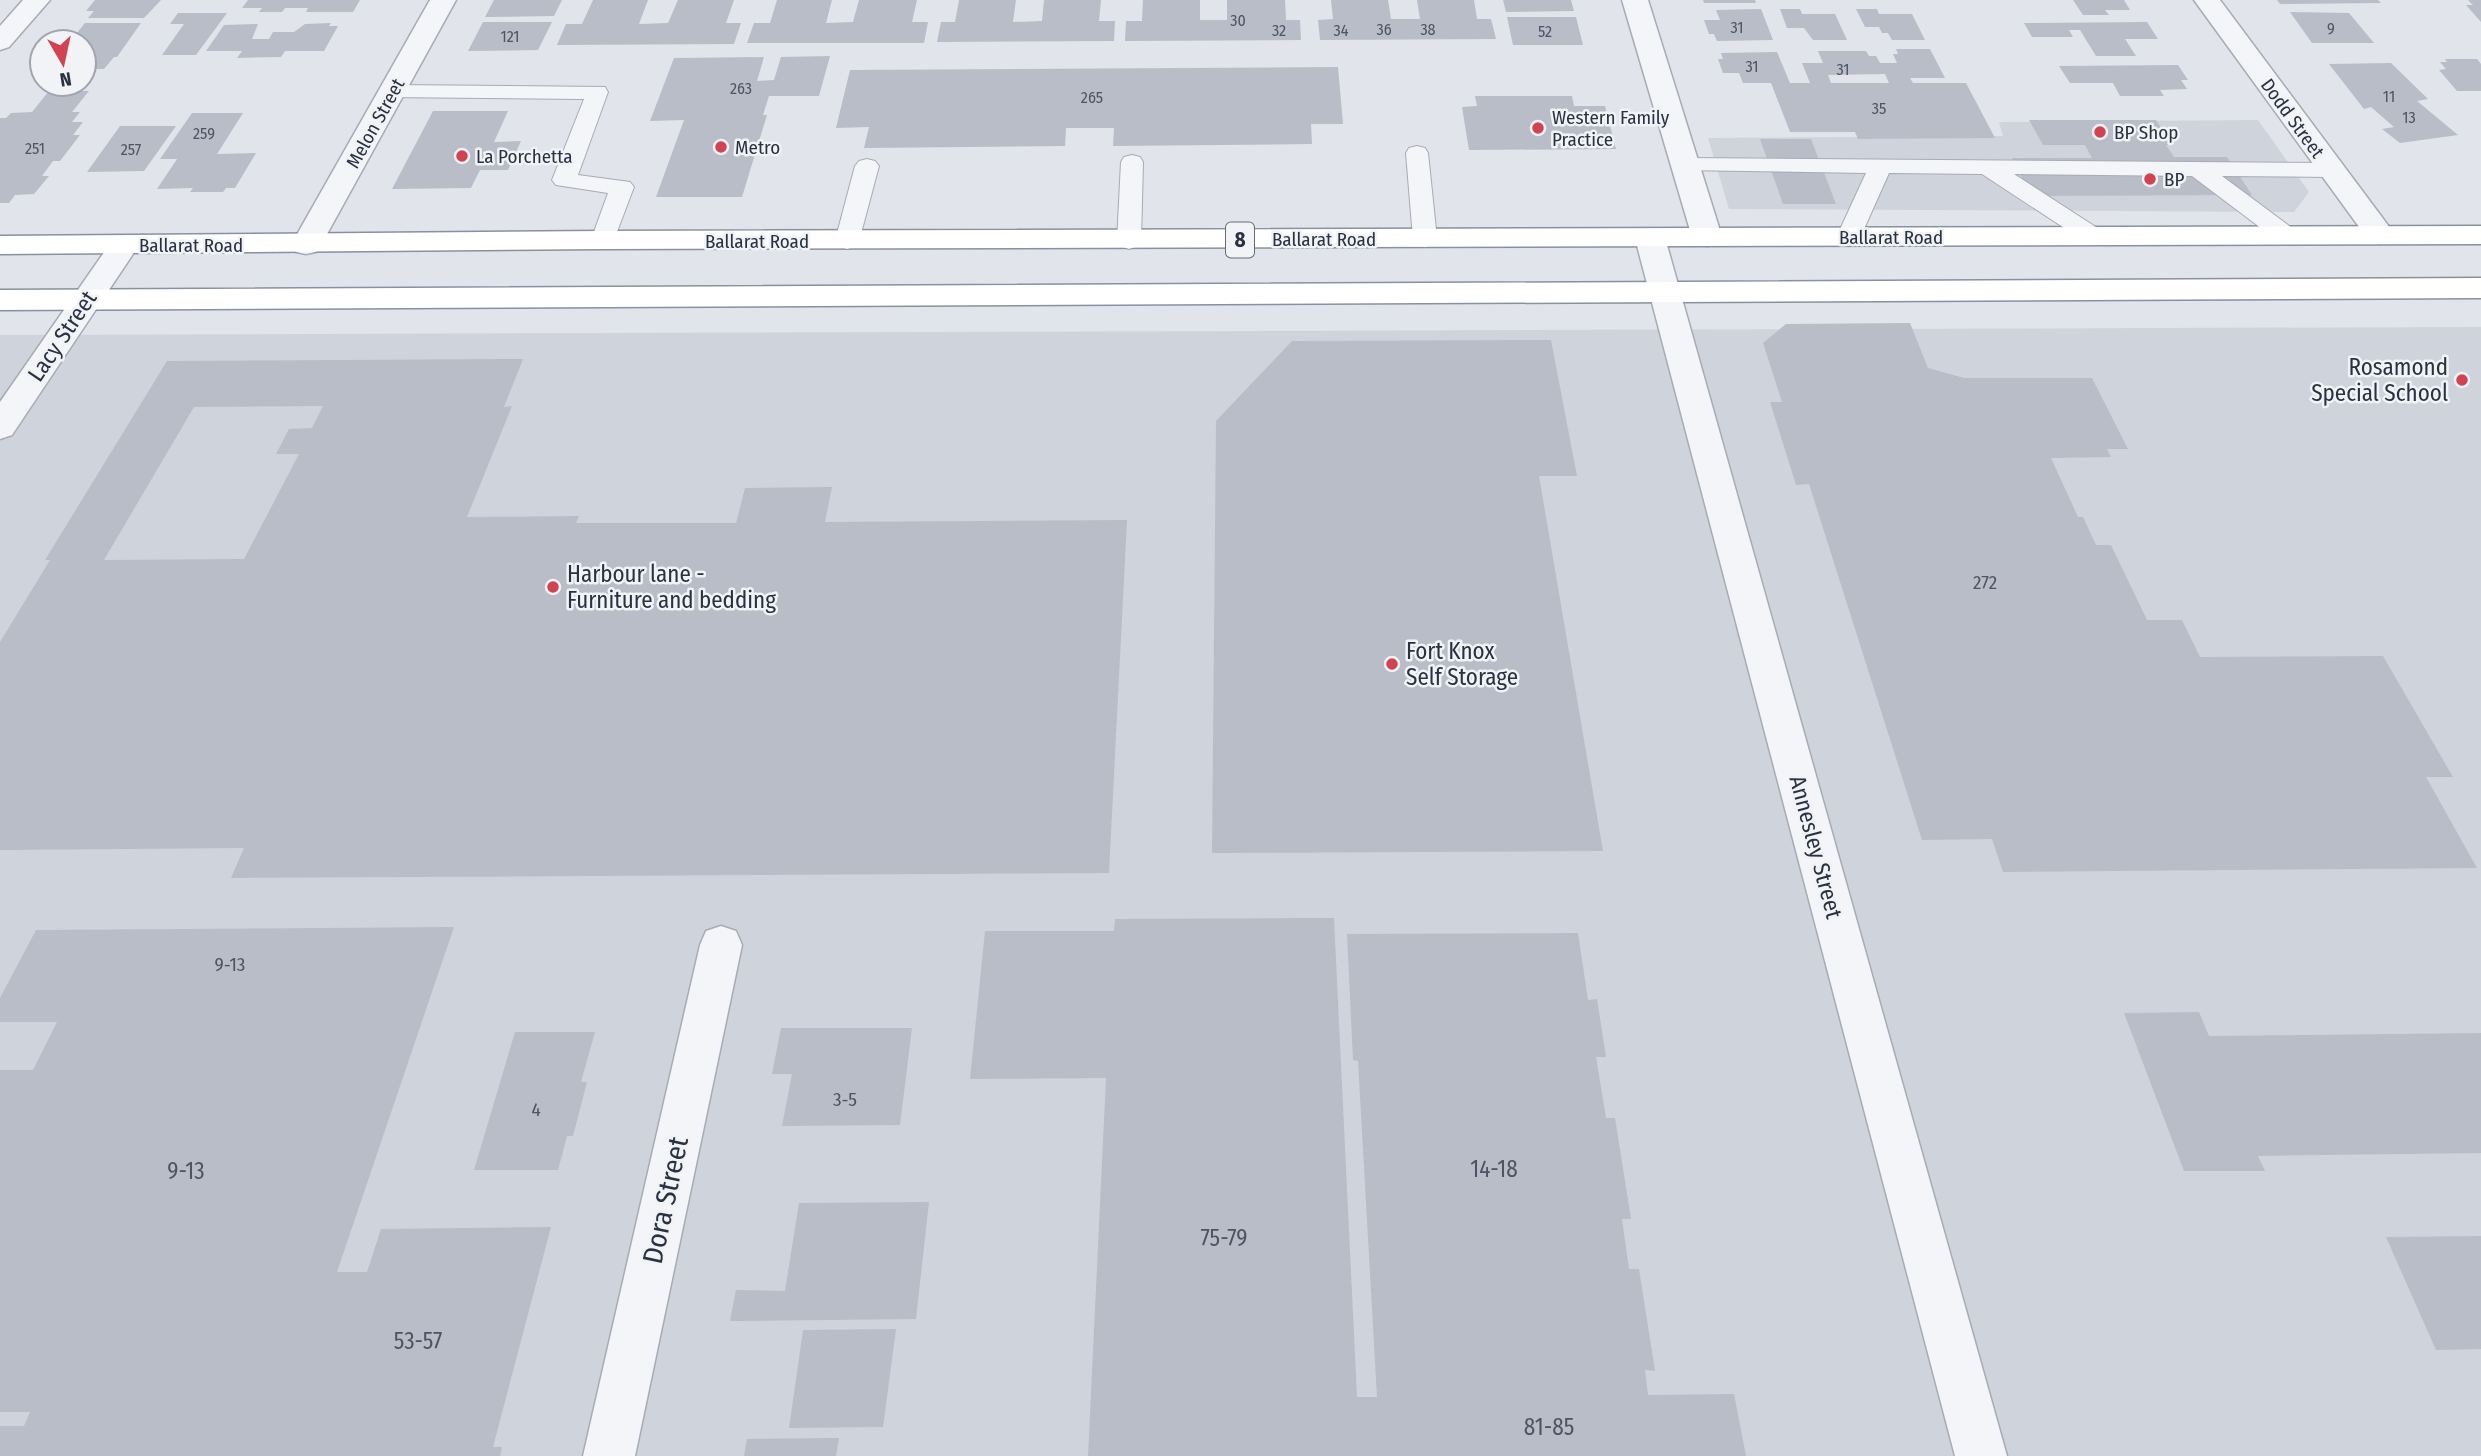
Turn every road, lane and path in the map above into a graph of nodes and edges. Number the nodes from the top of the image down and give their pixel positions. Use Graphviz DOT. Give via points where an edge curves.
graph roads {
  1 [pos="37,0"];
  2 [pos="443,0"];
  3 [pos="1635,0"];
  4 [pos="2207,0"];
  5 [pos="0,41"];
  6 [pos="392,92"];
  7 [pos="1417,153"];
  8 [pos="1132,162"];
  9 [pos="1687,165"];
  10 [pos="867,166"];
  11 [pos="1881,166"];
  12 [pos="1987,167"];
  13 [pos="2198,169"];
  14 [pos="2330,170"];
  15 [pos="2380,235"];
  16 [pos="2481,235"];
  17 [pos="2093,236"];
  18 [pos="2287,236"];
  19 [pos="1650,237"];
  20 [pos="1707,237"];
  21 [pos="1848,238"];
  22 [pos="1425,239"];
  23 [pos="603,240"];
  24 [pos="847,241"];
  25 [pos="1129,241"];
  26 [pos="0,245"];
  27 [pos="124,245"];
  28 [pos="306,245"];
  29 [pos="2481,288"];
  30 [pos="1666,293"];
  31 [pos="0,300"];
  32 [pos="87,300"];
  33 [pos="0,427"];
  34 [pos="721,945"];
  35 [pos="609,1456"];
  36 [pos="1981,1456"];
  1 -- 5 [label="street"];
  2 -- 6 [label="street, Melon Street"];
  3 -- 9 [label="street"];
  4 -- 14 [label="street, Dodd Street"];
  6 -- 23 [label="lane" via="597,92 564,180 622,187"];
  6 -- 28 [label="street, Melon Street"];
  7 -- 22 [label="lane"];
  8 -- 25 [label="lane"];
  9 -- 11 [label="lane"];
  9 -- 20 [label="street"];
  10 -- 24 [label="lane"];
  11 -- 12 [label="lane"];
  11 -- 21 [label="lane"];
  12 -- 13 [label="lane"];
  12 -- 17 [label="lane"];
  13 -- 14 [label="lane"];
  13 -- 18 [label="lane"];
  14 -- 15 [label="street, Dodd Street"];
  15 -- 16 [label="highway, Ballarat Road / 8"];
  15 -- 18 [label="highway, Ballarat Road / 8"];
  17 -- 18 [label="highway, Ballarat Road / 8"];
  17 -- 21 [label="highway, Ballarat Road / 8"];
  19 -- 20 [label="highway, Ballarat Road / 8"];
  19 -- 22 [label="highway, Ballarat Road / 8"];
  19 -- 30 [label="street, Annesley Street"];
  20 -- 21 [label="highway, Ballarat Road / 8"];
  22 -- 25 [label="highway, Ballarat Road / 8"];
  23 -- 24 [label="highway, Ballarat Road / 8"];
  23 -- 28 [label="highway, Ballarat Road / 8"];
  24 -- 25 [label="highway, Ballarat Road / 8"];
  26 -- 27 [label="highway, Ballarat Road / 8"];
  27 -- 28 [label="highway, Ballarat Road / 8"];
  27 -- 32 [label="street, Lacy Street"];
  29 -- 30 [label="highway"];
  30 -- 32 [label="highway"];
  30 -- 36 [label="street, Annesley Street"];
  31 -- 32 [label="highway"];
  32 -- 33 [label="street, Lacy Street"];
  34 -- 35 [label="street, Dora Street"];
}
